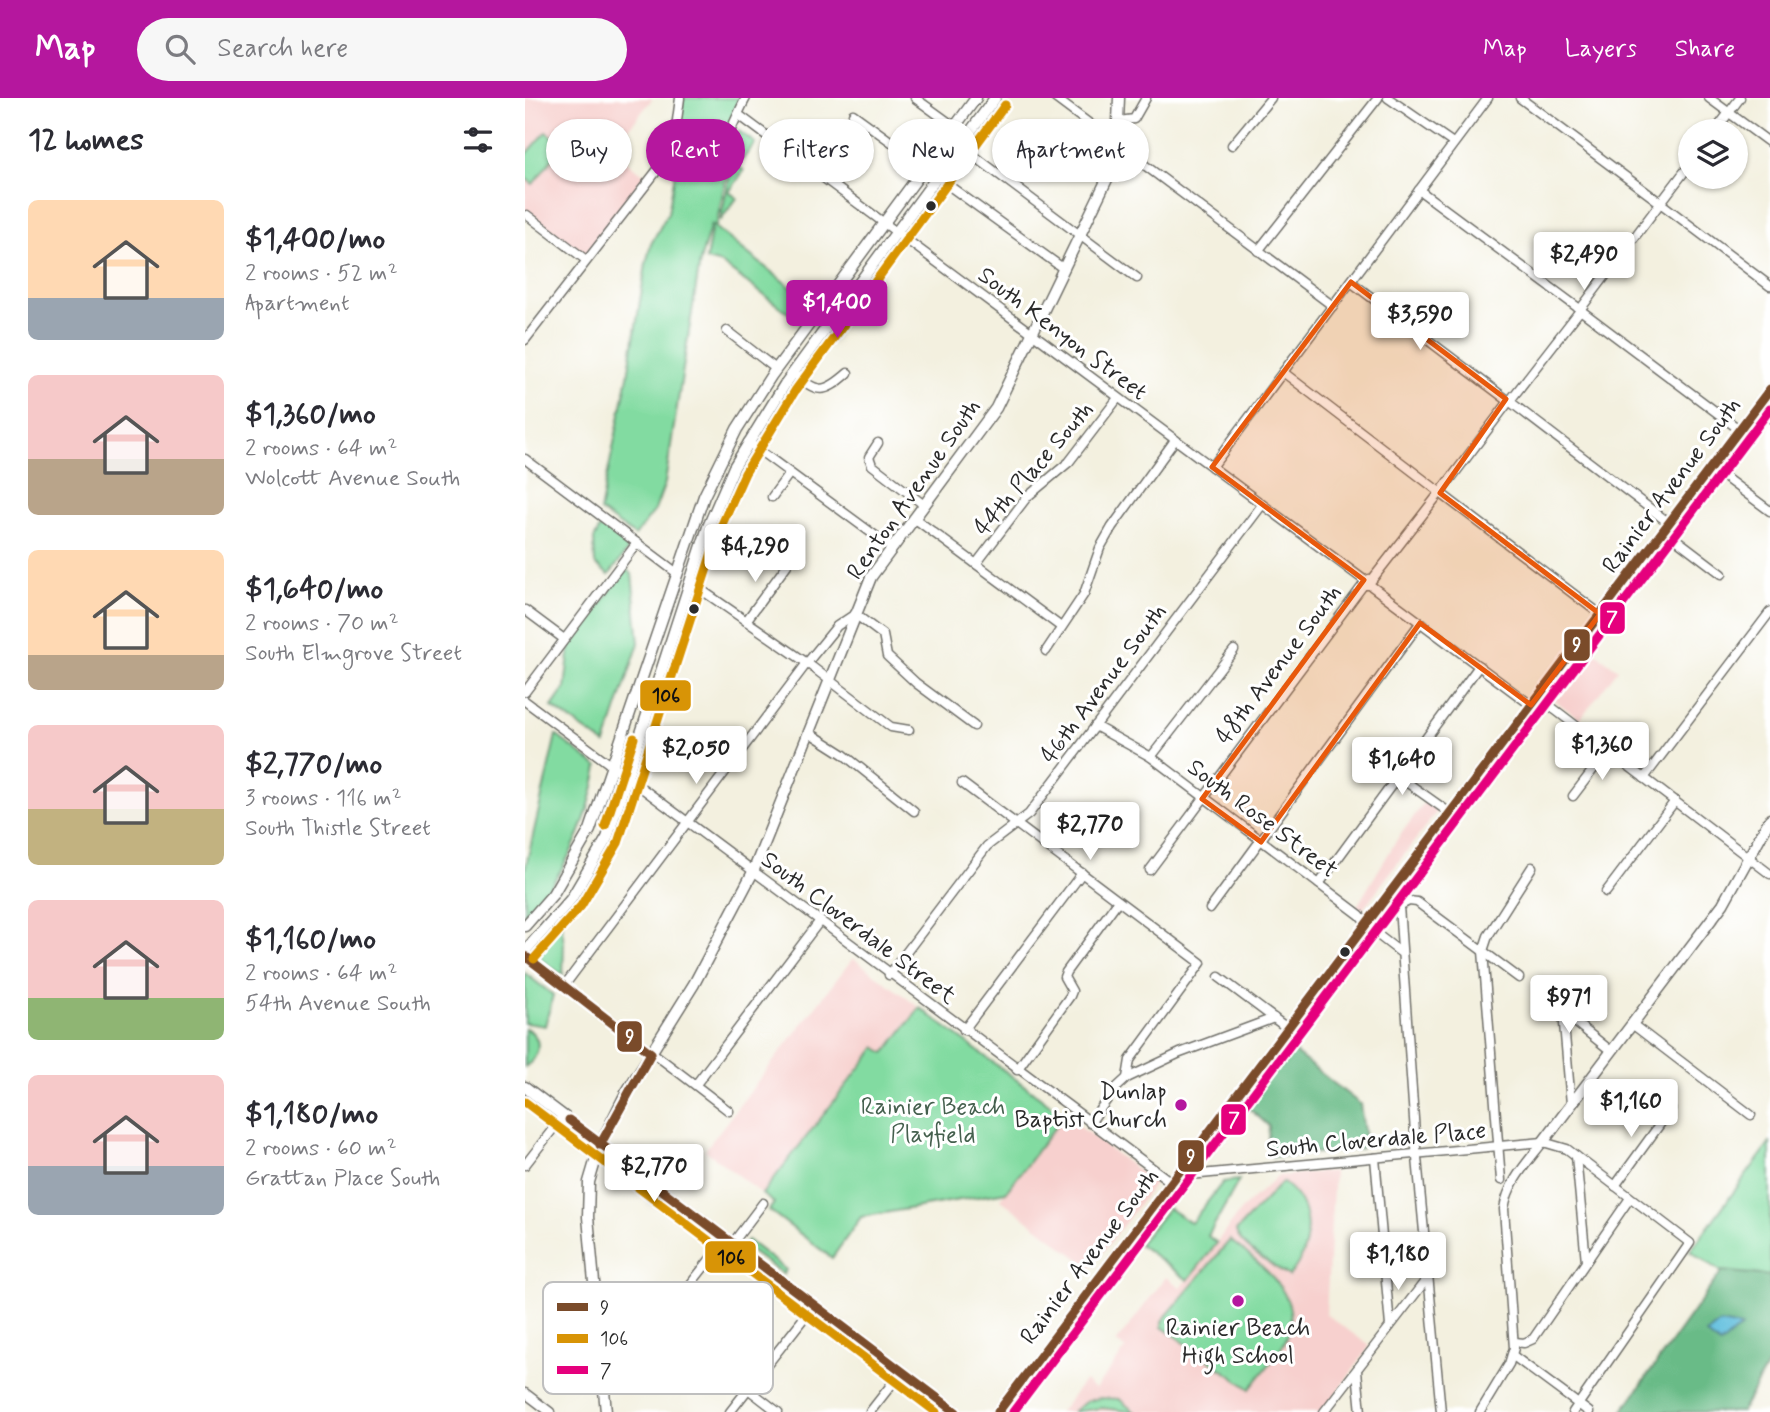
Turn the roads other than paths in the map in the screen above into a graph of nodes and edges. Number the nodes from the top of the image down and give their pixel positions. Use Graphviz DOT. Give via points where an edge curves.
graph roads {
  1 [pos="680,98"];
  2 [pos="746,98"];
  3 [pos="915,98"];
  4 [pos="977,98"];
  5 [pos="996,98"];
  6 [pos="1055,98"];
  7 [pos="1119,98"];
  8 [pos="1146,98"];
  9 [pos="1271,98"];
  10 [pos="1378,98"];
  11 [pos="1388,98"];
  12 [pos="1488,98"];
  13 [pos="1520,98"];
  14 [pos="1709,98"];
  15 [pos="1740,98"];
  16 [pos="1729,113"];
  17 [pos="853,114"];
  18 [pos="739,115"];
  19 [pos="677,119"];
  20 [pos="737,119"];
  21 [pos="944,119"];
  22 [pos="961,119"];
  23 [pos="1083,119"];
  24 [pos="1118,119"];
  25 [pos="1134,119"];
  26 [pos="1724,119"];
  27 [pos="978,123"];
  28 [pos="888,139"];
  29 [pos="1453,143"];
  30 [pos="1770,143"];
  31 [pos="1232,145"];
  32 [pos="978,159"];
  33 [pos="1149,169"];
  34 [pos="1678,180"];
  35 [pos="648,182"];
  36 [pos="915,182"];
  37 [pos="933,182"];
  38 [pos="944,182"];
  39 [pos="1106,182"];
  40 [pos="1419,190"];
  41 [pos="1660,203"];
  42 [pos="527,215"];
  43 [pos="884,224"];
  44 [pos="897,234"];
  45 [pos="1080,235"];
  46 [pos="1258,251"];
  47 [pos="586,260"];
  48 [pos="1064,269"];
  49 [pos="1137,278"];
  50 [pos="1351,282"];
  51 [pos="1770,286"];
  52 [pos="1333,306"];
  53 [pos="1580,310"];
  54 [pos="727,331"];
  55 [pos="1033,334"];
  56 [pos="525,340"];
  57 [pos="776,369"];
  58 [pos="1283,372"];
  59 [pos="793,373"];
  60 [pos="848,373"];
  61 [pos="1770,389"];
  62 [pos="1118,398"];
  63 [pos="1509,401"];
  64 [pos="1756,407"];
  65 [pos="1770,418"];
  66 [pos="1740,429"];
  67 [pos="1175,440"];
  68 [pos="748,442"];
  69 [pos="878,443"];
  70 [pos="525,459"];
  71 [pos="1212,467"];
  72 [pos="1711,467"];
  73 [pos="789,474"];
  74 [pos="1441,492"];
  75 [pos="772,497"];
  76 [pos="924,505"];
  77 [pos="1262,505"];
  78 [pos="1770,511"];
  79 [pos="914,518"];
  80 [pos="1666,526"];
  81 [pos="637,543"];
  82 [pos="892,548"];
  83 [pos="976,564"];
  84 [pos="787,565"];
  85 [pos="677,573"];
  86 [pos="1722,574"];
  87 [pos="690,582"];
  88 [pos="1367,583"];
  89 [pos="525,610"];
  90 [pos="1770,612"];
  91 [pos="855,614"];
  92 [pos="1600,614"];
  93 [pos="746,621"];
  94 [pos="1420,623"];
  95 [pos="1061,627"];
  96 [pos="564,639"];
  97 [pos="1234,650"];
  98 [pos="1046,651"];
  99 [pos="807,663"];
  100 [pos="1479,666"];
  101 [pos="830,680"];
  102 [pos="525,692"];
  103 [pos="525,701"];
  104 [pos="1534,701"];
  105 [pos="974,726"];
  106 [pos="1095,726"];
  107 [pos="909,730"];
  108 [pos="810,733"];
  109 [pos="1608,750"];
  110 [pos="1151,757"];
  111 [pos="1371,757"];
  112 [pos="611,765"];
  113 [pos="1398,776"];
  114 [pos="628,778"];
  115 [pos="1644,778"];
  116 [pos="962,783"];
  117 [pos="1573,796"];
  118 [pos="1202,799"];
  119 [pos="1675,801"];
  120 [pos="914,811"];
  121 [pos="1450,813"];
  122 [pos="1770,819"];
  123 [pos="687,822"];
  124 [pos="1017,825"];
  125 [pos="1261,842"];
  126 [pos="1750,858"];
  127 [pos="1531,867"];
  128 [pos="1150,870"];
  129 [pos="753,872"];
  130 [pos="1082,873"];
  131 [pos="1770,874"];
  132 [pos="1319,884"];
  133 [pos="1606,892"];
  134 [pos="1118,901"];
  135 [pos="1210,909"];
  136 [pos="819,922"];
  137 [pos="1366,923"];
  138 [pos="525,926"];
  139 [pos="1483,951"];
  140 [pos="1400,952"];
  141 [pos="525,953"];
  142 [pos="889,975"];
  143 [pos="1219,977"];
  144 [pos="1519,978"];
  145 [pos="564,986"];
  146 [pos="1543,997"];
  147 [pos="1563,1012"];
  148 [pos="1274,1018"];
  149 [pos="1632,1024"];
  150 [pos="1287,1028"];
  151 [pos="964,1030"];
  152 [pos="1611,1051"];
  153 [pos="651,1052"];
  154 [pos="1017,1070"];
  155 [pos="1127,1079"];
  156 [pos="697,1083"];
  157 [pos="525,1087"];
  158 [pos="1571,1104"];
  159 [pos="1671,1109"];
  160 [pos="729,1111"];
  161 [pos="1751,1115"];
  162 [pos="563,1116"];
  163 [pos="1090,1123"];
  164 [pos="1543,1142"];
  165 [pos="600,1145"];
  166 [pos="1499,1147"];
  167 [pos="1417,1154"];
  168 [pos="1576,1156"];
  169 [pos="1375,1158"];
  170 [pos="525,1165"];
  171 [pos="1501,1180"];
  172 [pos="1171,1182"];
  173 [pos="1615,1186"];
  174 [pos="1630,1198"];
  175 [pos="763,1203"];
  176 [pos="729,1241"];
  177 [pos="1586,1262"];
  178 [pos="1429,1276"];
  179 [pos="595,1282"];
  180 [pos="695,1282"];
  181 [pos="814,1304"];
  182 [pos="1391,1326"];
  183 [pos="1514,1342"];
  184 [pos="1512,1355"];
  185 [pos="773,1356"];
  186 [pos="902,1371"];
  187 [pos="1357,1371"];
  188 [pos="525,1393"];
  189 [pos="604,1394"];
  190 [pos="744,1394"];
  191 [pos="756,1394"];
  192 [pos="1576,1408"];
  193 [pos="550,1412"];
  194 [pos="606,1412"];
  195 [pos="730,1412"];
  196 [pos="778,1412"];
  197 [pos="870,1412"];
  198 [pos="957,1412"];
  199 [pos="998,1412"];
  200 [pos="1324,1412"];
  201 [pos="1361,1412"];
  202 [pos="1441,1412"];
  203 [pos="1480,1412"];
  204 [pos="1589,1412"];
  1 -- 19 [label="street"];
  2 -- 18 [label="street"];
  3 -- 21 [label="street"];
  4 -- 22 [label="main road"];
  5 -- 27 [label="main road"];
  6 -- 23 [label="street"];
  7 -- 24 [label="main road, Renton Avenue South"];
  8 -- 25 [label="street"];
  9 -- 31 [label="street"];
  10 -- 46 [label="street"];
  11 -- 29 [label="street"];
  12 -- 29 [label="street"];
  13 -- 41 [label="street"];
  14 -- 16 [label="street"];
  15 -- 16 [label="street"];
  16 -- 26 [label="street"];
  16 -- 30 [label="street"];
  17 -- 28 [label="street"];
  18 -- 20 [label="street"];
  18 -- 43 [label="street, South Kenyon Street"];
  29 -- 40 [label="street"];
  32 -- 45 [label="street"];
  33 -- 46 [label="street"];
  34 -- 41 [label="street, 48th Avenue South"];
  35 -- 47 [label="street"];
  36 -- 43 [label="main road"];
  37 -- 44 [label="main road"];
  38 -- 48 [label="street"];
  39 -- 45 [label="main road, Renton Avenue South"];
  40 -- 50 [label="street"];
  40 -- 53 [label="street"];
  41 -- 51 [label="street"];
  41 -- 53 [label="street, 48th Avenue South"];
  42 -- 47 [label="street"];
  43 -- 44 [label="street, South Kenyon Street"];
  43 -- 57 [label="main road"];
  44 -- 55 [label="street, South Kenyon Street"];
  44 -- 59 [label="main road"];
  45 -- 48 [label="main road, Renton Avenue South"];
  45 -- 49 [label="street"];
  46 -- 52 [label="street"];
  47 -- 56 [label="street"];
  48 -- 55 [label="main road, Renton Avenue South"];
  50 -- 52 [label="street"];
  50 -- 63 [label="street"];
  52 -- 58 [label="street"];
  53 -- 63 [label="street, 48th Avenue South"];
  53 -- 66 [label="street"];
  54 -- 57 [label="street"];
  55 -- 62 [label="street, South Kenyon Street"];
  55 -- 76 [label="main road, Renton Avenue South" via="996,408"];
  57 -- 85 [label="main road" via="713,474"];
  58 -- 71 [label="street"];
  58 -- 74 [label="street"];
  59 -- 60 [label="street" via="823,390"];
  59 -- 68 [label="main road"];
  61 -- 64 [label="main road, Rainier Avenue South"];
  62 -- 67 [label="street, South Kenyon Street"];
  62 -- 83 [label="street, 44th Place South" via="1069,462 1027,497"];
  63 -- 74 [label="street, 48th Avenue South"];
  63 -- 80 [label="street"];
  64 -- 65 [label="street"];
  64 -- 66 [label="main road, Rainier Avenue South"];
  66 -- 72 [label="main road, Rainier Avenue South"];
  67 -- 71 [label="street, South Kenyon Street"];
  67 -- 95 [label="street" via="1104,538 1084,594"];
  68 -- 73 [label="street"];
  68 -- 87 [label="main road" via="718,502"];
  69 -- 76 [label="street" via="869,457 872,465"];
  70 -- 81 [label="street"];
  71 -- 77 [label="street, South Kenyon Street"];
  72 -- 78 [label="street"];
  72 -- 80 [label="main road, Rainier Avenue South"];
  73 -- 75 [label="street"];
  73 -- 82 [label="street"];
  74 -- 88 [label="street, 48th Avenue South"];
  74 -- 92 [label="street"];
  76 -- 79 [label="main road, Renton Avenue South"];
  77 -- 88 [label="street, South Kenyon Street"];
  77 -- 106 [label="street, 46th Avenue South"];
  79 -- 82 [label="main road, Renton Avenue South"];
  79 -- 83 [label="street"];
  80 -- 86 [label="street"];
  80 -- 92 [label="main road, Rainier Avenue South"];
  81 -- 85 [label="street"];
  81 -- 96 [label="street"];
  82 -- 91 [label="main road, Renton Avenue South" via="871,577"];
  83 -- 95 [label="street"];
  84 -- 93 [label="street"];
  85 -- 112 [label="main road"];
  87 -- 93 [label="street"];
  87 -- 114 [label="main road"];
  88 -- 94 [label="street, South Kenyon Street"];
  88 -- 118 [label="street, 48th Avenue South"];
  89 -- 96 [label="street"];
  90 -- 115 [label="street"];
  91 -- 99 [label="street" via="837,626"];
  91 -- 101 [label="main road, Renton Avenue South"];
  91 -- 105 [label="street" via="883,635 887,656"];
  92 -- 104 [label="main road, Rainier Avenue South"];
  93 -- 99 [label="street"];
  94 -- 100 [label="street, South Kenyon Street"];
  94 -- 125 [label="street"];
  95 -- 98 [label="street"];
  96 -- 102 [label="street"];
  97 -- 110 [label="street"];
  99 -- 101 [label="street"];
  99 -- 123 [label="street"];
  100 -- 104 [label="street, South Kenyon Street"];
  100 -- 113 [label="street"];
  101 -- 107 [label="street" via="891,727"];
  101 -- 108 [label="main road, Renton Avenue South"];
  103 -- 112 [label="street, South Cloverdale Street"];
  104 -- 109 [label="street, South Kenyon Street"];
  104 -- 121 [label="main road, Rainier Avenue South"];
  106 -- 110 [label="street, South Rose Street"];
  106 -- 124 [label="street, 46th Avenue South"];
  108 -- 120 [label="street"];
  108 -- 129 [label="main road, Renton Avenue South"];
  109 -- 115 [label="street, South Kenyon Street"];
  109 -- 117 [label="street"];
  110 -- 118 [label="street, South Rose Street"];
  111 -- 113 [label="street"];
  112 -- 114 [label="street, South Cloverdale Street"];
  112 -- 138 [label="main road" via="582,848 553,894"];
  113 -- 121 [label="street"];
  113 -- 132 [label="street"];
  114 -- 123 [label="street, South Cloverdale Street"];
  114 -- 141 [label="main road" via="607,838 589,872"];
  115 -- 119 [label="street, South Kenyon Street"];
  116 -- 124 [label="street"];
  118 -- 125 [label="street, South Rose Street"];
  118 -- 128 [label="street, 48th Avenue South"];
  119 -- 126 [label="street, South Kenyon Street"];
  119 -- 133 [label="street"];
  121 -- 137 [label="main road, Rainier Avenue South"];
  122 -- 126 [label="main road"];
  123 -- 129 [label="street, South Cloverdale Street"];
  123 -- 145 [label="street"];
  124 -- 130 [label="street"];
  124 -- 142 [label="street, 46th Avenue South" via="987,846"];
  125 -- 132 [label="street, South Rose Street"];
  125 -- 135 [label="street"];
  126 -- 131 [label="street, South Kenyon Street"];
  126 -- 149 [label="main road" via="1723,904"];
  127 -- 139 [label="street"];
  129 -- 136 [label="street, South Cloverdale Street"];
  129 -- 153 [label="main road, Renton Avenue South" via="694,984"];
  130 -- 134 [label="street"];
  130 -- 151 [label="street"];
  132 -- 137 [label="street, South Rose Street"];
  134 -- 154 [label="street" via="1066,972 1072,993"];
  134 -- 155 [label="street" via="1201,963 1130,1060"];
  136 -- 142 [label="street, South Cloverdale Street"];
  136 -- 156 [label="street"];
  137 -- 140 [label="street, South Rose Street"];
  137 -- 150 [label="main road, Rainier Avenue South"];
  139 -- 140 [label="street" via="1417,902 1409,901 1399,906"];
  139 -- 144 [label="street"];
  139 -- 166 [label="street"];
  140 -- 167 [label="street"];
  141 -- 145 [label="street"];
  142 -- 151 [label="street, South Cloverdale Street"];
  143 -- 148 [label="street"];
  145 -- 153 [label="street"];
  146 -- 147 [label="street"];
  147 -- 152 [label="street"];
  147 -- 158 [label="street"];
  148 -- 150 [label="street"];
  148 -- 155 [label="street" via="1180,1053"];
  149 -- 152 [label="main road"];
  149 -- 161 [label="street"];
  150 -- 172 [label="main road, Rainier Avenue South"];
  151 -- 154 [label="street, South Cloverdale Street"];
  152 -- 158 [label="main road"];
  153 -- 156 [label="street"];
  153 -- 165 [label="main road, Renton Avenue South"];
  154 -- 163 [label="street, South Cloverdale Street"];
  155 -- 163 [label="street"];
  156 -- 160 [label="street"];
  157 -- 162 [label="main road"];
  158 -- 164 [label="main road"];
  159 -- 173 [label="street"];
  162 -- 165 [label="main road"];
  162 -- 170 [label="street"];
  163 -- 172 [label="street, South Cloverdale Street"];
  164 -- 166 [label="street, South Cloverdale Place"];
  164 -- 168 [label="street" via="1560,1145"];
  164 -- 183 [label="street" via="1513,1182 1505,1203"];
  165 -- 176 [label="main road"];
  165 -- 179 [label="main road, Renton Avenue South" via="590,1174 588,1200"];
  166 -- 167 [label="street, South Cloverdale Place"];
  166 -- 171 [label="street"];
  167 -- 169 [label="street, South Cloverdale Place"];
  167 -- 178 [label="street"];
  168 -- 173 [label="street"];
  168 -- 177 [label="street"];
  169 -- 172 [label="street, South Cloverdale Place" via="1190,1175"];
  169 -- 182 [label="street"];
  172 -- 199 [label="main road, Rainier Avenue South"];
  173 -- 174 [label="street"];
  174 -- 177 [label="street"];
  174 -- 192 [label="street" via="1690,1243"];
  175 -- 176 [label="street"];
  176 -- 180 [label="street"];
  176 -- 181 [label="main road"];
  177 -- 183 [label="street" via="1533,1339"];
  178 -- 182 [label="street"];
  178 -- 202 [label="street"];
  181 -- 185 [label="street"];
  181 -- 186 [label="main road"];
  182 -- 187 [label="street"];
  183 -- 184 [label="street"];
  184 -- 192 [label="street"];
  184 -- 203 [label="street"];
  186 -- 197 [label="street"];
  186 -- 198 [label="main road"];
  187 -- 200 [label="street"];
  187 -- 201 [label="street"];
  188 -- 193 [label="street"];
  189 -- 194 [label="main road, Renton Avenue South"];
  190 -- 195 [label="street"];
  191 -- 196 [label="street"];
  192 -- 204 [label="street"];
}
